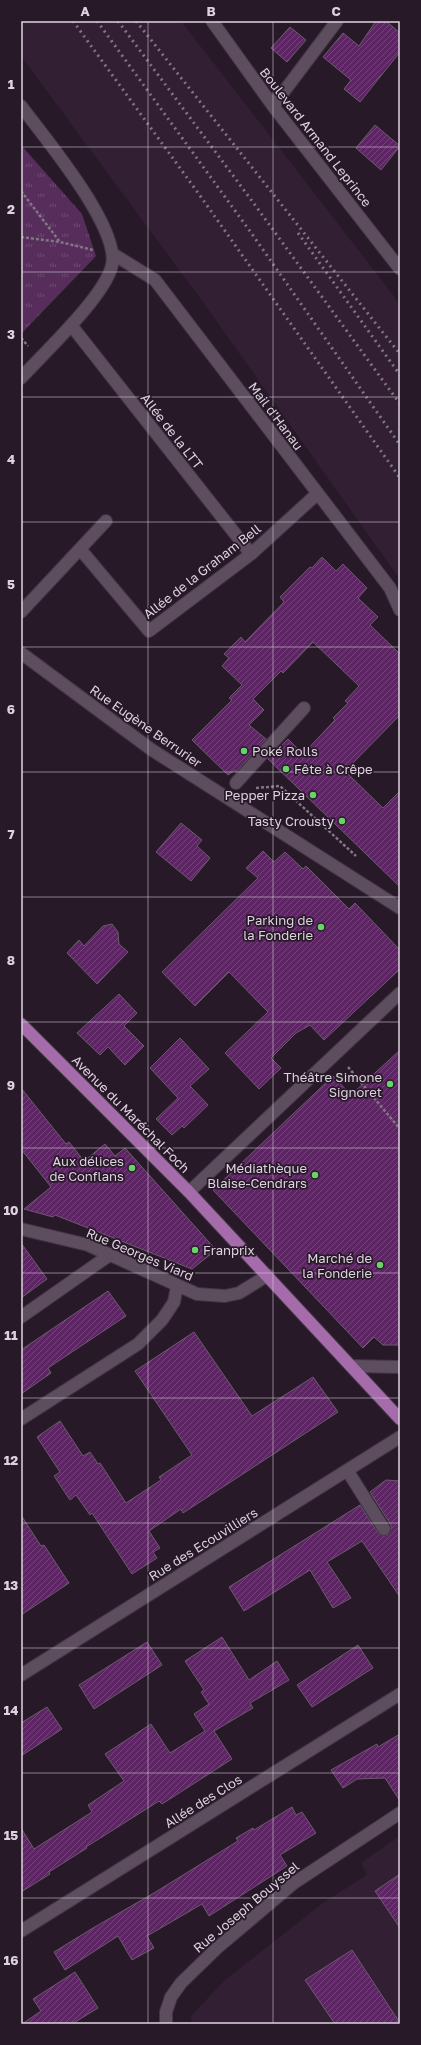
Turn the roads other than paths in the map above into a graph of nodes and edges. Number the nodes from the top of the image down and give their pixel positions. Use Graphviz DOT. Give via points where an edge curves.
graph roads {
  1 [pos="212,21"];
  2 [pos="337,21"];
  3 [pos="21,106"];
  4 [pos="273,106"];
  5 [pos="113,254"];
  6 [pos="400,269"];
  7 [pos="71,325"];
  8 [pos="21,378"];
  9 [pos="317,494"];
  10 [pos="106,521"];
  11 [pos="80,549"];
  12 [pos="250,554"];
  13 [pos="400,610"];
  14 [pos="21,612"];
  15 [pos="21,653"];
  16 [pos="304,708"];
  17 [pos="236,783"];
  18 [pos="400,908"];
  19 [pos="400,993"];
  20 [pos="21,1024"];
  21 [pos="189,1192"];
  22 [pos="21,1229"];
  23 [pos="111,1254"];
  24 [pos="268,1275"];
  25 [pos="177,1286"];
  26 [pos="21,1317"];
  27 [pos="351,1366"];
  28 [pos="400,1367"];
  29 [pos="400,1419"];
  30 [pos="21,1420"];
  31 [pos="400,1436"];
  32 [pos="347,1470"];
  33 [pos="384,1529"];
  34 [pos="21,1675"];
  35 [pos="400,1694"];
  36 [pos="400,1813"];
  37 [pos="21,1931"];
  38 [pos="166,2018"];
  1 -- 4 [label="street, Boulevard Armand Leprince"];
  2 -- 4 [label="street"];
  3 -- 5 [label="street" via="67,168 102,222 110,239"];
  4 -- 6 [label="street, Boulevard Armand Leprince"];
  5 -- 7 [label="street" via="112,265 104,283"];
  5 -- 9 [label="street, Mail d'Hanau" via="155,280"];
  7 -- 8 [label="street"];
  7 -- 12 [label="street, Allée de la LTT"];
  9 -- 12 [label="street, Allée de la Graham Bell"];
  9 -- 13 [label="street, Mail d'Hanau" via="390,588"];
  10 -- 11 [label="street"];
  11 -- 12 [label="street, Allée de la Graham Bell" via="148,631"];
  11 -- 14 [label="street"];
  15 -- 18 [label="street, Rue Eugène Berrurier" via="152,750"];
  16 -- 17 [label="street"];
  19 -- 21 [label="street"];
  20 -- 21 [label="main road, Avenue du Maréchal Foch"];
  21 -- 24 [label="main road, Avenue du Maréchal Foch"];
  22 -- 23 [label="street, Rue Georges Viard" via="88,1245"];
  23 -- 25 [label="street, Rue Georges Viard"];
  23 -- 26 [label="street"];
  24 -- 25 [label="street, Rue Georges Viard" via="239,1292 225,1296 197,1294"];
  24 -- 27 [label="main road, Avenue du Maréchal Foch"];
  25 -- 30 [label="street" via="174,1302 162,1320 138,1344"];
  27 -- 28 [label="street"];
  27 -- 29 [label="main road, Avenue du Maréchal Foch"];
  31 -- 32 [label="street, Rue des Ecouvilliers"];
  32 -- 33 [label="street"];
  32 -- 34 [label="street, Rue des Ecouvilliers"];
  35 -- 37 [label="street, Allée des Clos"];
  36 -- 38 [label="street, Rue Joseph Bouyssel" via="294,1883 217,1948 181,1983 171,1997"];
}
